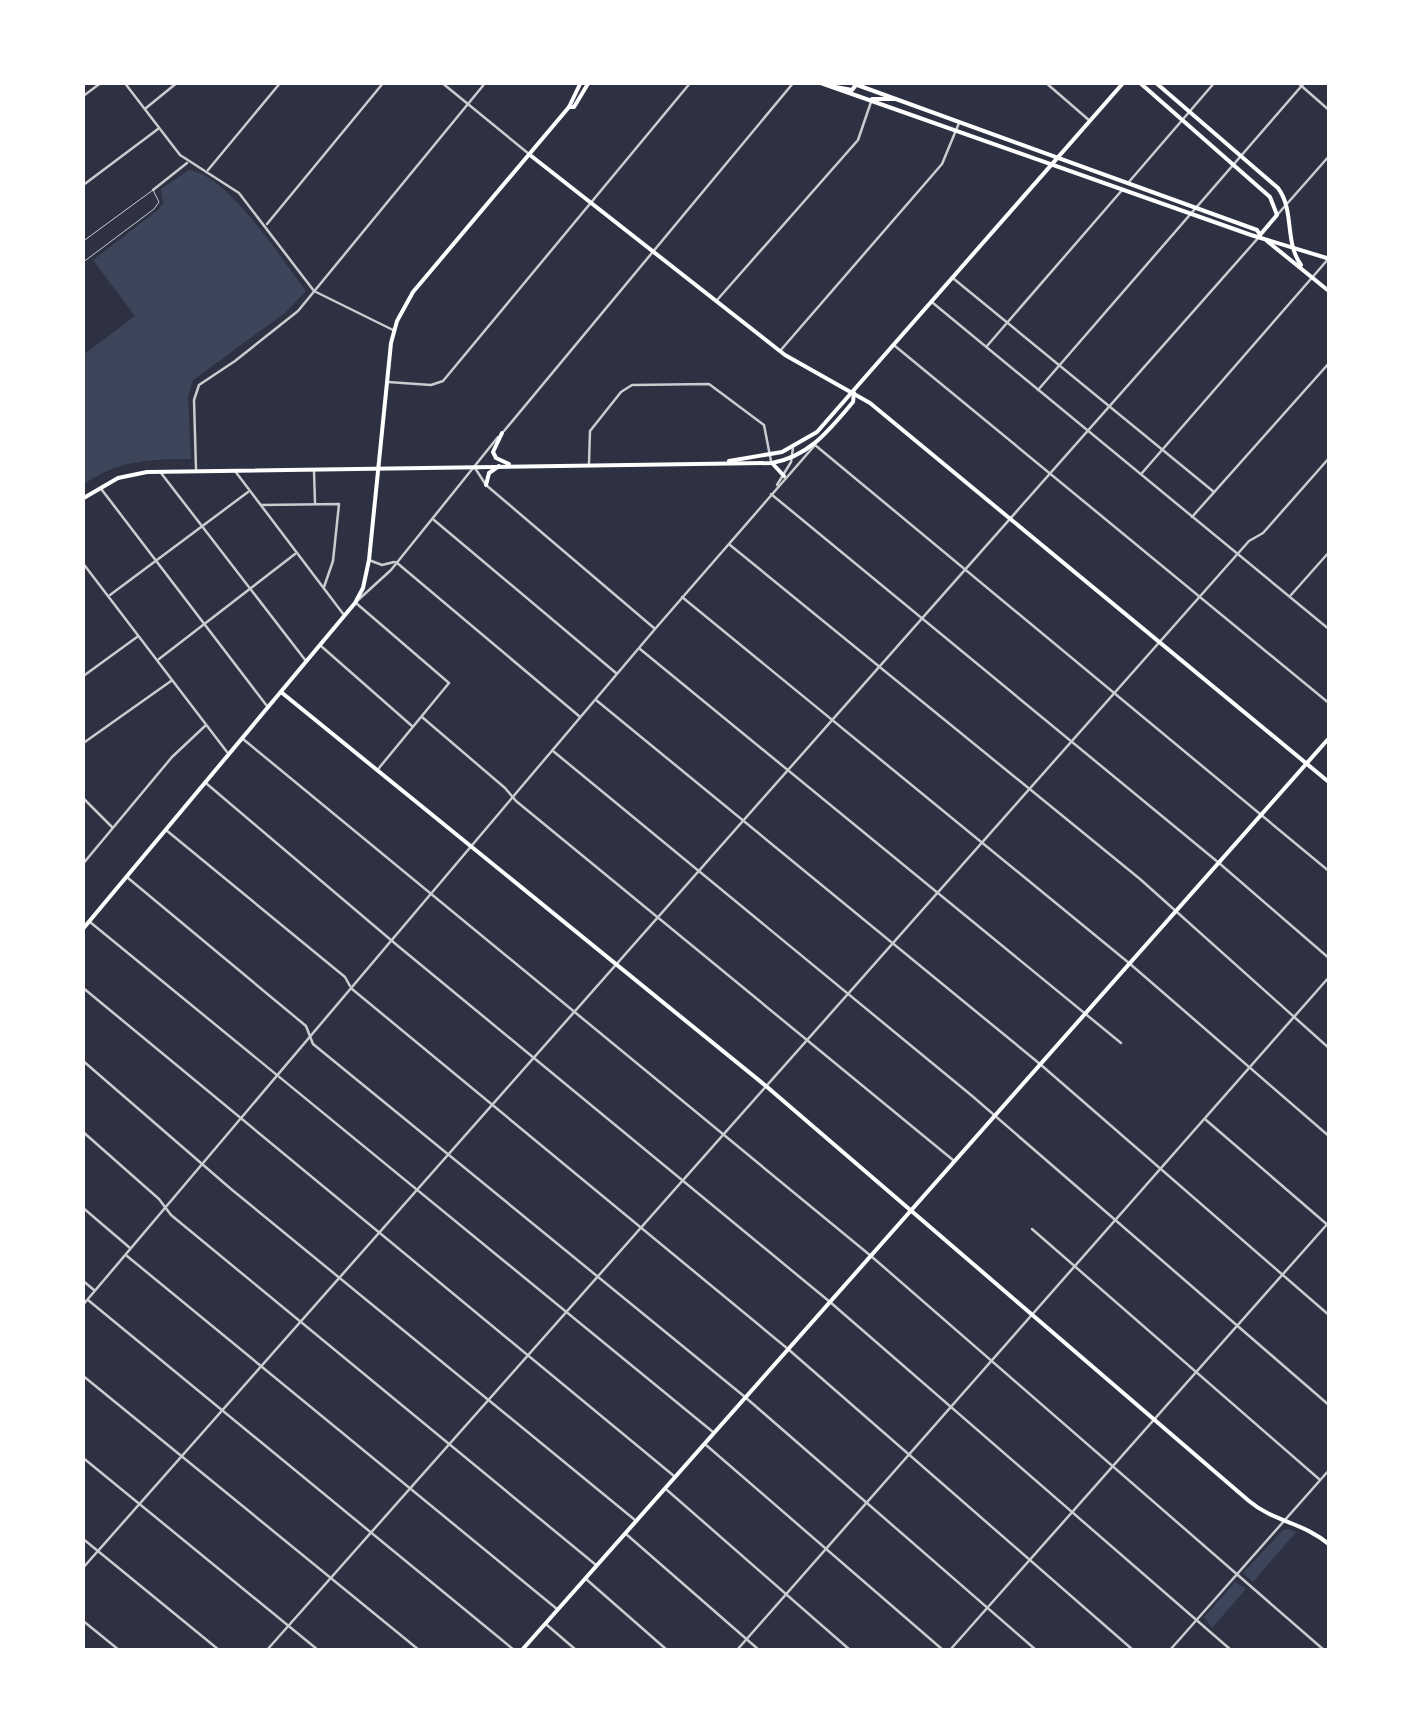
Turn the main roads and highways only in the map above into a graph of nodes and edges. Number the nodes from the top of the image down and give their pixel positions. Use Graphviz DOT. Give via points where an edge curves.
graph roads {
  1 [pos="581,82"];
  2 [pos="589,82"];
  3 [pos="818,82"];
  4 [pos="849,82"];
  5 [pos="1124,82"];
  6 [pos="1139,82"];
  7 [pos="1155,82"];
  8 [pos="856,84"];
  9 [pos="829,86"];
  10 [pos="895,99"];
  11 [pos="871,101"];
  12 [pos="569,108"];
  13 [pos="530,155"];
  14 [pos="1059,158"];
  15 [pos="1054,165"];
  16 [pos="1260,236"];
  17 [pos="1291,246"];
  18 [pos="1329,258"];
  19 [pos="1310,274"];
  20 [pos="1330,292"];
  21 [pos="854,393"];
  22 [pos="502,433"];
  23 [pos="729,461"];
  24 [pos="772,462"];
  25 [pos="513,465"];
  26 [pos="500,466"];
  27 [pos="378,467"];
  28 [pos="784,476"];
  29 [pos="486,485"];
  30 [pos="82,499"];
  31 [pos="281,692"];
  32 [pos="1330,736"];
  33 [pos="1306,763"];
  34 [pos="1330,783"];
  35 [pos="82,930"];
  36 [pos="912,1209"];
  37 [pos="1330,1546"];
  38 [pos="522,1650"];
  1 -- 12 [label="main road"];
  2 -- 12 [label="main road"];
  3 -- 9 [label="main road"];
  4 -- 8 [label="main road"];
  5 -- 14 [label="main road"];
  6 -- 16 [label="main road" via="1270,197 1277,215"];
  7 -- 17 [label="main road" via="1273,183 1288,203"];
  8 -- 9 [label="main road" via="852,90"];
  8 -- 10 [label="main road"];
  9 -- 11 [label="main road"];
  10 -- 11 [label="main road"];
  10 -- 14 [label="main road"];
  11 -- 15 [label="main road"];
  12 -- 13 [label="main road"];
  13 -- 21 [label="main road" via="780,351"];
  13 -- 27 [label="main road" via="413,292 394,330"];
  14 -- 15 [label="main road"];
  14 -- 16 [label="main road"];
  15 -- 16 [label="main road"];
  15 -- 21 [label="main road"];
  16 -- 17 [label="main road"];
  16 -- 19 [label="main road"];
  17 -- 18 [label="main road"];
  17 -- 19 [label="main road"];
  19 -- 20 [label="main road"];
  21 -- 23 [label="main road" via="793,448"];
  21 -- 24 [label="main road" via="815,446"];
  21 -- 33 [label="main road"];
  22 -- 25 [label="main road" via="494,455"];
  23 -- 24 [label="main road"];
  23 -- 25 [label="main road"];
  24 -- 28 [label="main road"];
  25 -- 26 [label="main road"];
  26 -- 27 [label="main road"];
  26 -- 29 [label="main road"];
  27 -- 30 [label="main road" via="127,475"];
  27 -- 31 [label="main road" via="363,588"];
  31 -- 35 [label="main road"];
  31 -- 36 [label="main road"];
  32 -- 33 [label="main road"];
  33 -- 34 [label="main road"];
  33 -- 36 [label="main road"];
  36 -- 37 [label="main road" via="1255,1506 1304,1526"];
  36 -- 38 [label="main road"];
}
